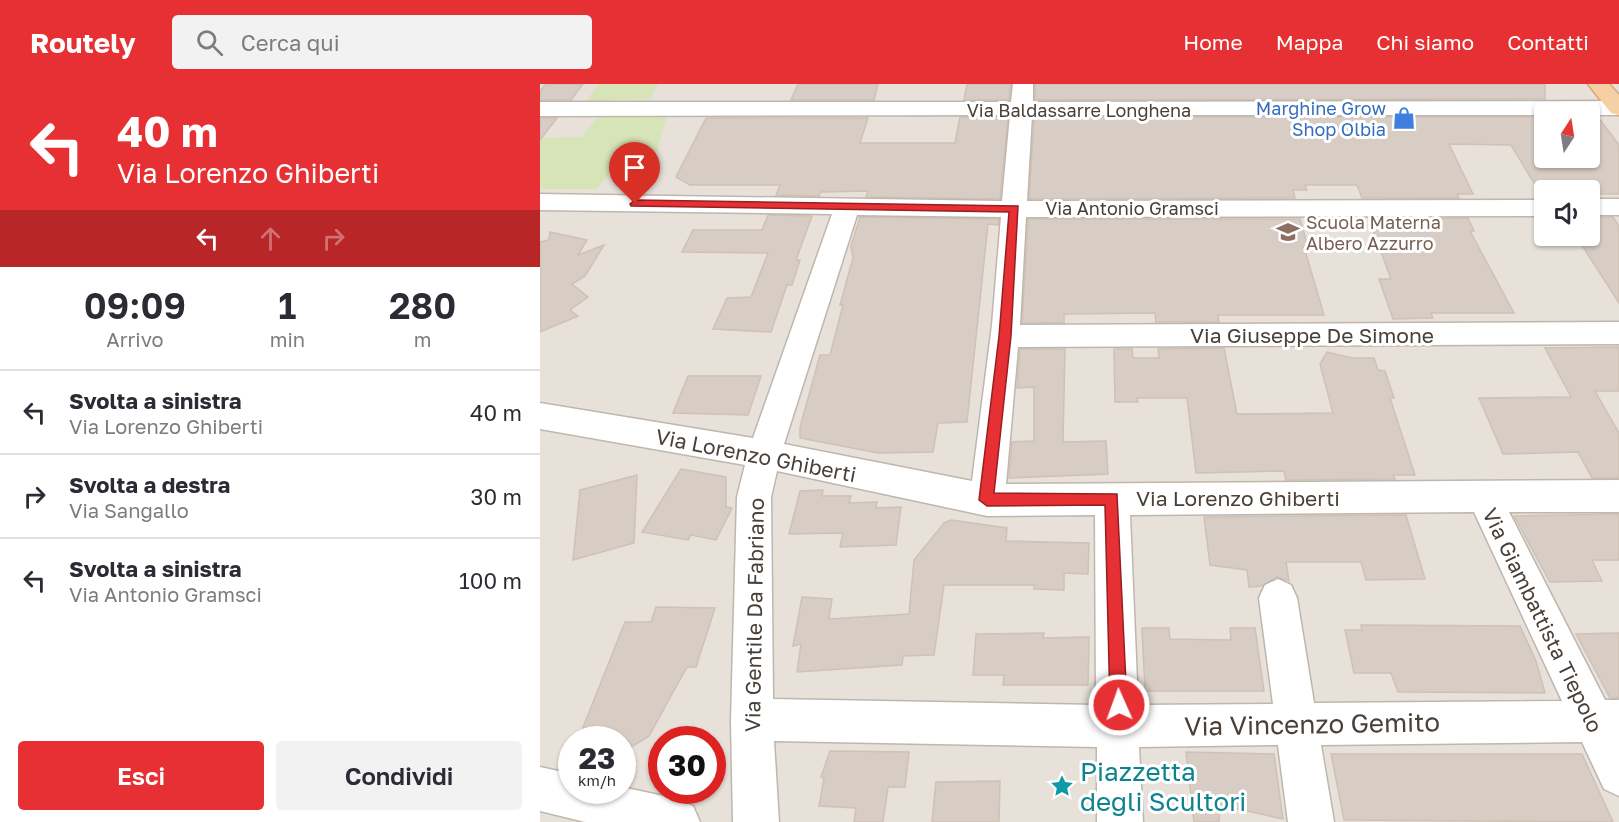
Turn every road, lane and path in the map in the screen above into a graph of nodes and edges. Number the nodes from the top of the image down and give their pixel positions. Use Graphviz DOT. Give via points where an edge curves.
graph roads {
  1 [pos="1023,84"];
  2 [pos="1363,84"];
  3 [pos="1598,84"];
  4 [pos="1619,108"];
  5 [pos="540,109"];
  6 [pos="1022,109"];
  7 [pos="1372,110"];
  8 [pos="540,202"];
  9 [pos="847,207"];
  10 [pos="1600,207"];
  11 [pos="1619,207"];
  12 [pos="1014,208"];
  13 [pos="1534,208"];
  14 [pos="1619,333"];
  15 [pos="1005,336"];
  16 [pos="540,416"];
  17 [pos="764,454"];
  18 [pos="1619,496"];
  19 [pos="1484,497"];
  20 [pos="1112,499"];
  21 [pos="987,500"];
  22 [pos="1278,598"];
  23 [pos="752,720"];
  24 [pos="1605,721"];
  25 [pos="1298,724"];
  26 [pos="1119,726"];
  27 [pos="1619,774"];
  28 [pos="540,789"];
  29 [pos="677,822"];
  30 [pos="756,822"];
  31 [pos="1120,822"];
  32 [pos="1311,822"];
  1 -- 6 [label="street"];
  2 -- 7 [label="street"];
  3 -- 4 [label="main road"];
  4 -- 7 [label="street, Via Baldassarre Longhena"];
  5 -- 6 [label="street, Via Baldassarre Longhena"];
  6 -- 7 [label="street, Via Baldassarre Longhena"];
  6 -- 12 [label="street"];
  8 -- 9 [label="street, Via Antonio Gramsci"];
  9 -- 12 [label="street, Via Antonio Gramsci"];
  9 -- 17 [label="street, Via Gentile Da Fabriano"];
  10 -- 11 [label="street"];
  12 -- 13 [label="street, Via Antonio Gramsci"];
  12 -- 15 [label="street"];
  14 -- 15 [label="street, Via Giuseppe De Simone"];
  15 -- 21 [label="street"];
  16 -- 17 [label="street, Via Lorenzo Ghiberti"];
  17 -- 21 [label="street, Via Lorenzo Ghiberti"];
  17 -- 23 [label="street, Via Gentile Da Fabriano" via="754,497"];
  18 -- 19 [label="street, Via Lorenzo Ghiberti"];
  19 -- 20 [label="street, Via Lorenzo Ghiberti"];
  19 -- 24 [label="street, Via Giambattista Tiepolo"];
  20 -- 21 [label="street, Via Lorenzo Ghiberti"];
  20 -- 26 [label="street"];
  22 -- 25 [label="street"];
  23 -- 26 [label="street, Via Vincenzo Gemito"];
  23 -- 30 [label="street, Via Gentile Da Fabriano"];
  24 -- 25 [label="street, Via Vincenzo Gemito"];
  24 -- 27 [label="street, Via Giambattista Tiepolo"];
  25 -- 26 [label="street, Via Vincenzo Gemito"];
  25 -- 32 [label="street"];
  26 -- 31 [label="street"];
  28 -- 29 [label="street"];
}
